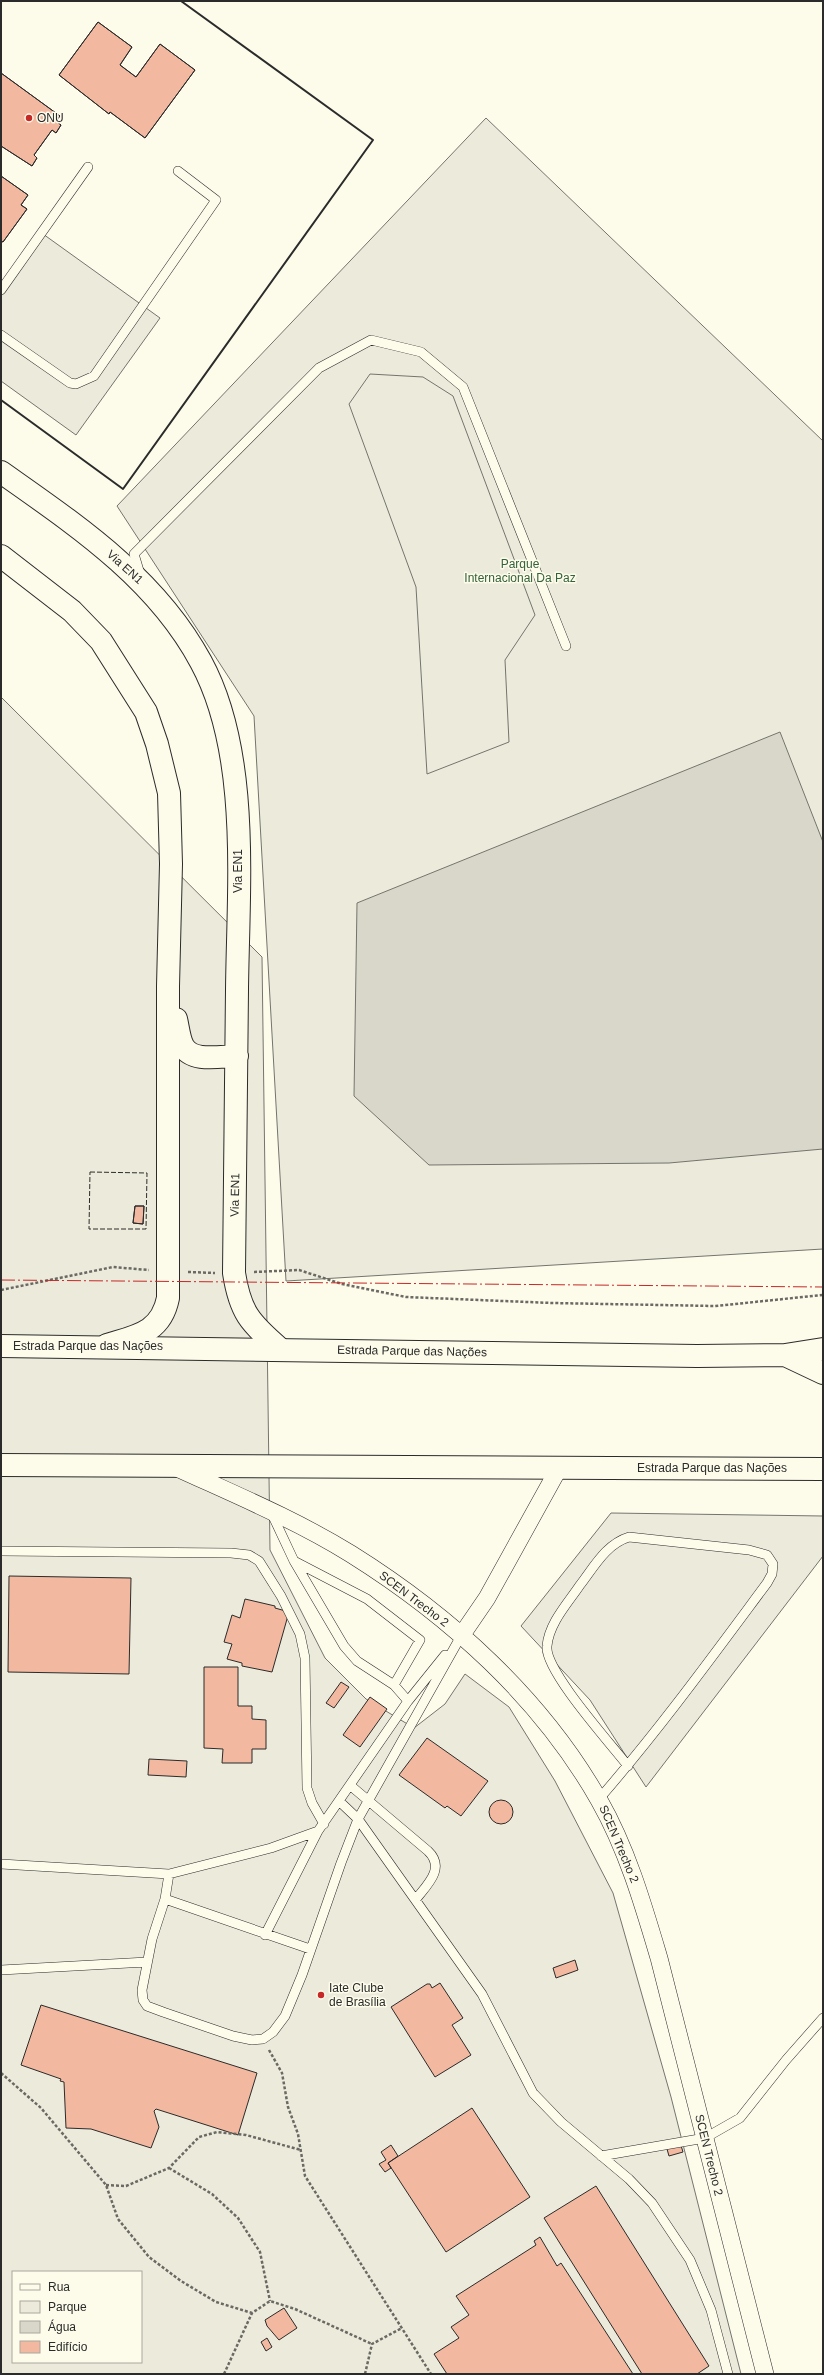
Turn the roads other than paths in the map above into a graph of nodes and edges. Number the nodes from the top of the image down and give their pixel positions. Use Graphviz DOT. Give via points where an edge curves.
graph roads {
  1 [pos="88,167"];
  2 [pos="178,171"];
  3 [pos="1,290"];
  4 [pos="1,335"];
  5 [pos="1,472"];
  6 [pos="1,556"];
  7 [pos="142,582"];
  8 [pos="566,646"];
  9 [pos="168,986"];
  10 [pos="237,1056"];
  11 [pos="1,1346"];
  12 [pos="107,1346"];
  13 [pos="279,1348"];
  14 [pos="823,1349"];
  15 [pos="785,1355"];
  16 [pos="823,1373"];
  17 [pos="823,1460"];
  18 [pos="1,1465"];
  19 [pos="175,1467"];
  20 [pos="560,1468"];
  21 [pos="801,1469"];
  22 [pos="823,1469"];
  23 [pos="271,1512"];
  24 [pos="1,1551"];
  25 [pos="294,1561"];
  26 [pos="462,1636"];
  27 [pos="394,1685"];
  28 [pos="408,1701"];
  29 [pos="628,1766"];
  30 [pos="351,1786"];
  31 [pos="599,1800"];
  32 [pos="340,1801"];
  33 [pos="368,1802"];
  34 [pos="358,1819"];
  35 [pos="324,1824"];
  36 [pos="318,1832"];
  37 [pos="1,1864"];
  38 [pos="169,1874"];
  39 [pos="165,1899"];
  40 [pos="416,1899"];
  41 [pos="265,1935"];
  42 [pos="310,1949"];
  43 [pos="147,1962"];
  44 [pos="1,1970"];
  45 [pos="823,2018"];
  46 [pos="705,2138"];
  47 [pos="601,2156"];
  48 [pos="728,2374"];
  49 [pos="765,2374"];
  1 -- 3 [label="lane"];
  2 -- 4 [label="lane" via="216,200 94,376 76,384 62,378"];
  5 -- 7 [label="main road, Via EN1" via="78,526"];
  6 -- 9 [label="main road" via="72,610 101,641 146,712 169,793 172,864"];
  7 -- 8 [label="lane" via="134,554 319,368 371,340 421,352 463,387"];
  7 -- 10 [label="main road, Via EN1" via="162,604 202,663 224,724 232,763 239,851"];
  9 -- 10 [label="main road" via="183,1046 188,1052 194,1056"];
  9 -- 12 [label="main road" via="169,1289 166,1307 156,1325 136,1336"];
  10 -- 13 [label="main road, Via EN1" via="234,1273 237,1294 243,1310 260,1332"];
  11 -- 12 [label="main road, Estrada Parque das Nações"];
  12 -- 13 [label="main road, Estrada Parque das Nações"];
  13 -- 15 [label="main road, Estrada Parque das Nações" via="697,1356"];
  14 -- 15 [label="main road, Estrada Parque das Nações"];
  15 -- 16 [label="main road"];
  17 -- 21 [label="main road"];
  18 -- 19 [label="main road, Estrada Parque das Nações"];
  19 -- 20 [label="main road, Estrada Parque das Nações"];
  19 -- 23 [label="street, SCEN Trecho 2"];
  20 -- 21 [label="main road, Estrada Parque das Nações"];
  20 -- 26 [label="street" via="487,1598"];
  21 -- 22 [label="main road, Estrada Parque das Nações"];
  23 -- 25 [label="lane"];
  23 -- 26 [label="street, SCEN Trecho 2" via="351,1554 391,1580"];
  24 -- 35 [label="lane" via="231,1553 249,1555 259,1561 281,1596 302,1641 307,1699 307,1788"];
  25 -- 27 [label="lane" via="350,1654"];
  25 -- 27 [label="lane" via="367,1599 420,1640"];
  26 -- 28 [label="lane"];
  26 -- 31 [label="street, SCEN Trecho 2" via="529,1702 557,1737"];
  26 -- 33 [label="lane"];
  27 -- 28 [label="lane"];
  28 -- 30 [label="lane"];
  29 -- 29 [label="lane" via="767,1584 774,1564 767,1555 749,1550 642,1537 623,1539 612,1544 561,1613 553,1626 547,1656 594,1724"];
  29 -- 31 [label="lane"];
  30 -- 32 [label="lane"];
  30 -- 33 [label="lane"];
  31 -- 46 [label="street, SCEN Trecho 2" via="615,1831 641,1897"];
  32 -- 34 [label="lane"];
  32 -- 35 [label="lane"];
  33 -- 34 [label="lane"];
  33 -- 40 [label="lane" via="428,1851 436,1861 436,1872"];
  34 -- 40 [label="lane"];
  34 -- 42 [label="lane"];
  35 -- 36 [label="lane"];
  36 -- 38 [label="lane" via="271,1848"];
  36 -- 41 [label="lane"];
  37 -- 38 [label="lane"];
  38 -- 39 [label="lane"];
  39 -- 41 [label="lane"];
  39 -- 43 [label="lane"];
  40 -- 47 [label="lane" via="482,1994 533,2093"];
  41 -- 42 [label="lane"];
  42 -- 43 [label="lane" via="285,2016 273,2032 263,2039 252,2040 232,2036 147,2006 142,1996"];
  43 -- 44 [label="lane"];
  45 -- 46 [label="lane" via="740,2118"];
  46 -- 47 [label="lane"];
  46 -- 49 [label="street, SCEN Trecho 2"];
  47 -- 48 [label="lane" via="629,2179 652,2203 690,2260 711,2310"];
}
